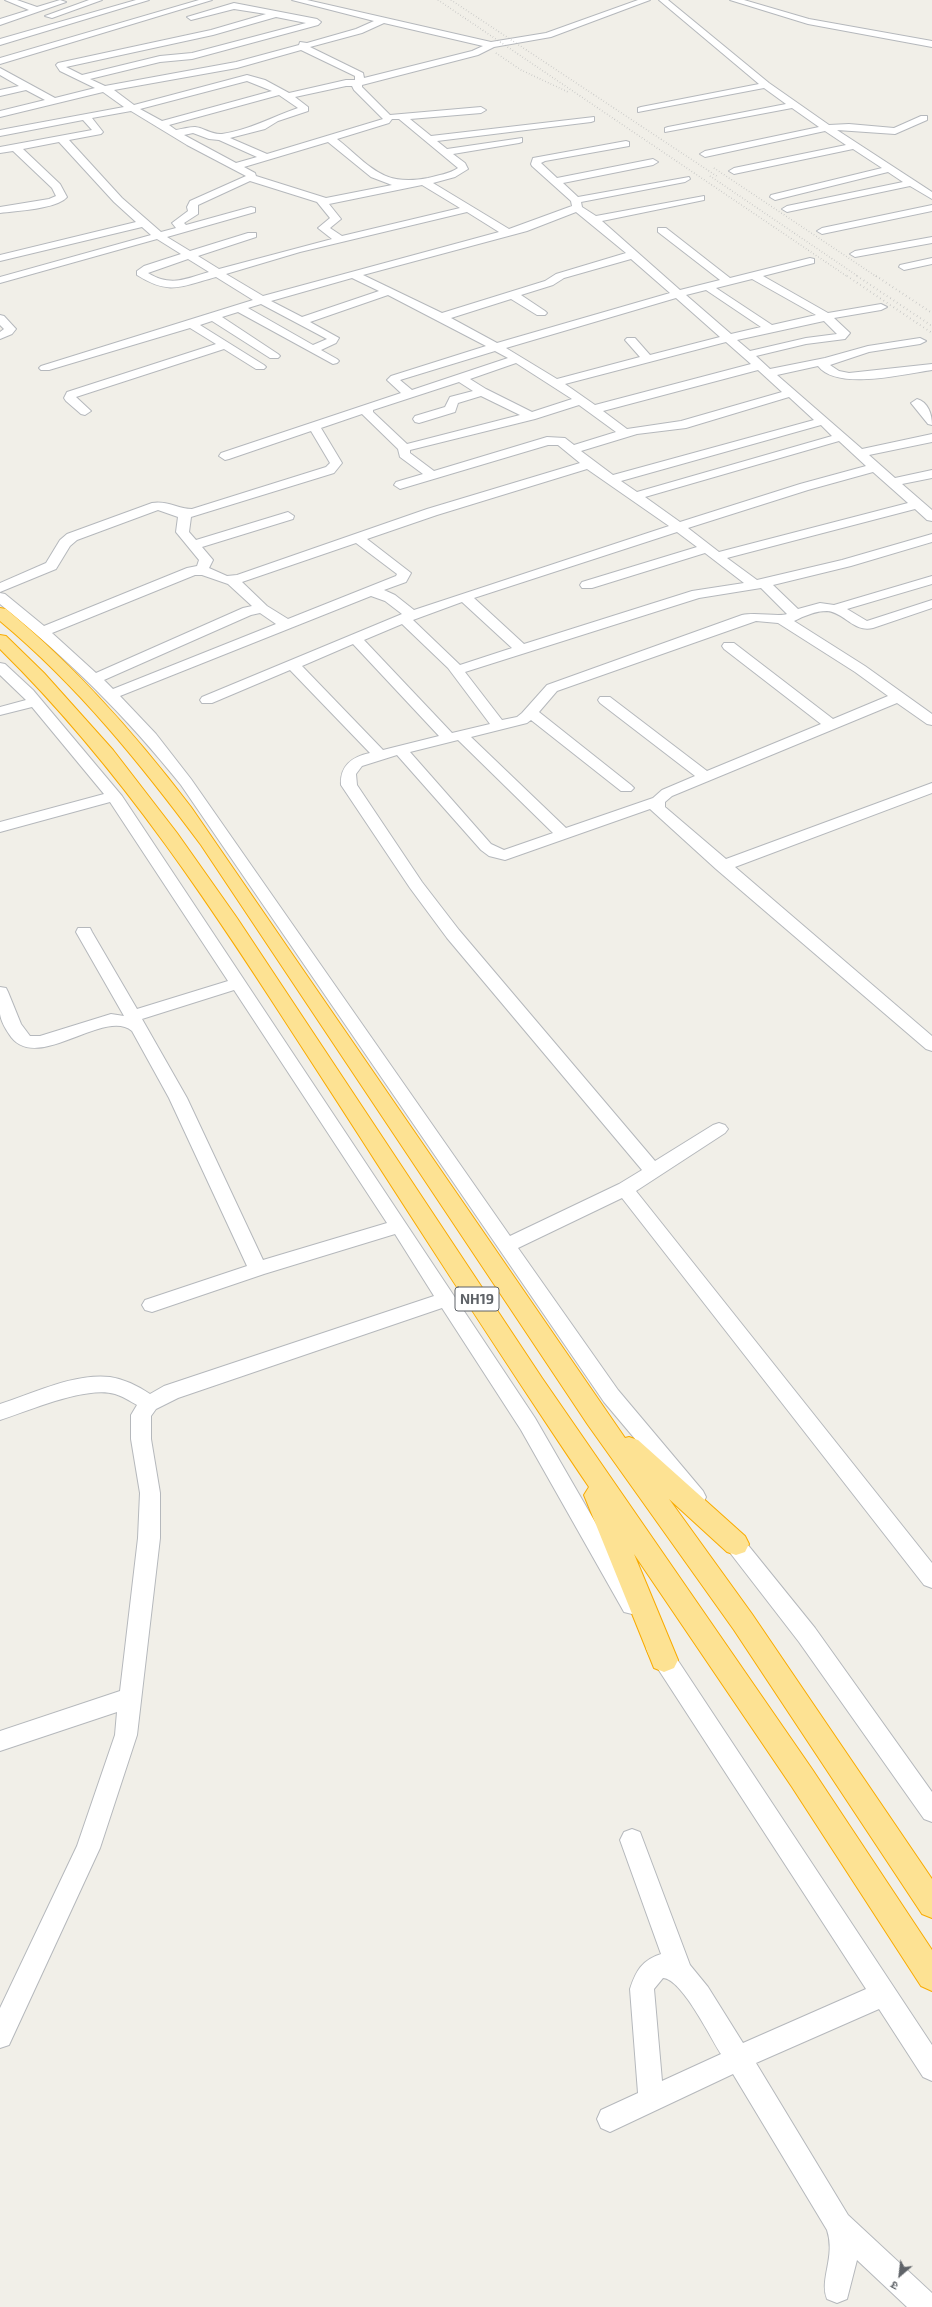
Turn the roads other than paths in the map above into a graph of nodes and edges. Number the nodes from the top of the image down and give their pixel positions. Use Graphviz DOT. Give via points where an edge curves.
graph roads {
  1 [pos="9,0"];
  2 [pos="67,0"];
  3 [pos="98,0"];
  4 [pos="145,0"];
  5 [pos="208,0"];
  6 [pos="296,0"];
  7 [pos="646,0"];
  8 [pos="734,0"];
  9 [pos="658,6"];
  10 [pos="619,8"];
  11 [pos="37,10"];
  12 [pos="351,13"];
  13 [pos="276,14"];
  14 [pos="368,17"];
  15 [pos="184,19"];
  16 [pos="37,20"];
  17 [pos="324,20"];
  18 [pos="383,20"];
  19 [pos="0,22"];
  20 [pos="349,23"];
  21 [pos="336,27"];
  22 [pos="104,32"];
  23 [pos="282,32"];
  24 [pos="295,39"];
  25 [pos="0,42"];
  26 [pos="932,44"];
  27 [pos="491,45"];
  28 [pos="302,47"];
  29 [pos="139,48"];
  30 [pos="255,50"];
  31 [pos="232,55"];
  32 [pos="184,57"];
  33 [pos="160,60"];
  34 [pos="198,68"];
  35 [pos="0,69"];
  36 [pos="81,78"];
  37 [pos="358,82"];
  38 [pos="766,85"];
  39 [pos="29,86"];
  40 [pos="105,89"];
  41 [pos="0,93"];
  42 [pos="284,94"];
  43 [pos="53,100"];
  44 [pos="680,102"];
  45 [pos="793,105"];
  46 [pos="132,108"];
  47 [pos="481,110"];
  48 [pos="641,110"];
  49 [pos="0,114"];
  50 [pos="85,116"];
  51 [pos="401,116"];
  52 [pos="924,118"];
  53 [pos="388,119"];
  54 [pos="591,119"];
  55 [pos="712,121"];
  56 [pos="558,123"];
  57 [pos="162,124"];
  58 [pos="597,128"];
  59 [pos="827,128"];
  60 [pos="668,130"];
  61 [pos="0,133"];
  62 [pos="175,133"];
  63 [pos="221,137"];
  64 [pos="329,138"];
  65 [pos="531,138"];
  66 [pos="62,139"];
  67 [pos="428,139"];
  68 [pos="626,144"];
  69 [pos="855,146"];
  70 [pos="15,147"];
  71 [pos="0,150"];
  72 [pos="444,152"];
  73 [pos="526,153"];
  74 [pos="500,154"];
  75 [pos="705,154"];
  76 [pos="266,157"];
  77 [pos="454,160"];
  78 [pos="537,160"];
  79 [pos="653,162"];
  80 [pos="237,166"];
  81 [pos="890,170"];
  82 [pos="734,171"];
  83 [pos="250,178"];
  84 [pos="685,179"];
  85 [pos="556,181"];
  86 [pos="425,182"];
  87 [pos="912,183"];
  88 [pos="405,185"];
  89 [pos="932,196"];
  90 [pos="775,197"];
  91 [pos="700,198"];
  92 [pos="324,201"];
  93 [pos="576,204"];
  94 [pos="1,208"];
  95 [pos="932,208"];
  96 [pos="468,209"];
  97 [pos="787,209"];
  98 [pos="251,210"];
  99 [pos="594,220"];
  100 [pos="144,223"];
  101 [pos="184,229"];
  102 [pos="662,230"];
  103 [pos="822,231"];
  104 [pos="508,233"];
  105 [pos="252,235"];
  106 [pos="159,236"];
  107 [pos="341,240"];
  108 [pos="932,240"];
  109 [pos="855,254"];
  110 [pos="632,255"];
  111 [pos="188,256"];
  112 [pos="0,258"];
  113 [pos="810,261"];
  114 [pos="932,261"];
  115 [pos="904,267"];
  116 [pos="215,273"];
  117 [pos="352,274"];
  118 [pos="754,275"];
  119 [pos="0,280"];
  120 [pos="728,282"];
  121 [pos="708,287"];
  122 [pos="389,291"];
  123 [pos="512,294"];
  124 [pos="678,294"];
  125 [pos="260,300"];
  126 [pos="238,307"];
  127 [pos="881,307"];
  128 [pos="541,313"];
  129 [pos="213,316"];
  130 [pos="824,316"];
  131 [pos="441,317"];
  132 [pos="0,318"];
  133 [pos="301,321"];
  134 [pos="191,324"];
  135 [pos="770,328"];
  136 [pos="855,334"];
  137 [pos="0,336"];
  138 [pos="728,339"];
  139 [pos="631,340"];
  140 [pos="920,341"];
  141 [pos="225,345"];
  142 [pos="496,347"];
  143 [pos="872,348"];
  144 [pos="312,349"];
  145 [pos="747,355"];
  146 [pos="274,356"];
  147 [pos="518,359"];
  148 [pos="648,359"];
  149 [pos="333,361"];
  150 [pos="827,361"];
  151 [pos="260,367"];
  152 [pos="932,367"];
  153 [pos="45,368"];
  154 [pos="763,369"];
  155 [pos="461,378"];
  156 [pos="557,383"];
  157 [pos="482,392"];
  158 [pos="790,393"];
  159 [pos="410,394"];
  160 [pos="582,400"];
  161 [pos="917,403"];
  162 [pos="367,408"];
  163 [pos="594,409"];
  164 [pos="85,411"];
  165 [pos="531,416"];
  166 [pos="419,419"];
  167 [pos="823,420"];
  168 [pos="932,421"];
  169 [pos="314,426"];
  170 [pos="625,433"];
  171 [pos="841,437"];
  172 [pos="932,438"];
  173 [pos="404,448"];
  174 [pos="574,450"];
  175 [pos="860,454"];
  176 [pos="225,456"];
  177 [pos="588,464"];
  178 [pos="876,467"];
  179 [pos="932,474"];
  180 [pos="432,475"];
  181 [pos="614,480"];
  182 [pos="893,482"];
  183 [pos="400,485"];
  184 [pos="636,496"];
  185 [pos="926,509"];
  186 [pos="185,514"];
  187 [pos="288,516"];
  188 [pos="680,528"];
  189 [pos="358,538"];
  190 [pos="932,538"];
  191 [pos="193,545"];
  192 [pos="707,548"];
  193 [pos="718,556"];
  194 [pos="202,570"];
  195 [pos="932,580"];
  196 [pos="233,581"];
  197 [pos="760,584"];
  198 [pos="587,585"];
  199 [pos="0,588"];
  200 [pos="370,591"];
  201 [pos="0,597"];
  202 [pos="464,598"];
  203 [pos="932,604"];
  204 [pos="836,608"];
  205 [pos="262,609"];
  206 [pos="0,613"];
  207 [pos="408,617"];
  208 [pos="790,618"];
  209 [pos="285,624"];
  210 [pos="44,631"];
  211 [pos="355,638"];
  212 [pos="0,640"];
  213 [pos="729,646"];
  214 [pos="522,650"];
  215 [pos="292,664"];
  216 [pos="0,667"];
  217 [pos="457,670"];
  218 [pos="95,679"];
  219 [pos="111,695"];
  220 [pos="899,697"];
  221 [pos="207,700"];
  222 [pos="605,700"];
  223 [pos="35,702"];
  224 [pos="0,711"];
  225 [pos="532,714"];
  226 [pos="932,721"];
  227 [pos="831,725"];
  228 [pos="498,726"];
  229 [pos="455,736"];
  230 [pos="400,750"];
  231 [pos="380,755"];
  232 [pos="706,777"];
  233 [pos="626,788"];
  234 [pos="932,788"];
  235 [pos="114,796"];
  236 [pos="658,801"];
  237 [pos="0,827"];
  238 [pos="564,835"];
  239 [pos="722,866"];
  240 [pos="84,932"];
  241 [pos="238,983"];
  242 [pos="0,992"];
  243 [pos="135,1021"];
  244 [pos="932,1045"];
  245 [pos="719,1129"];
  246 [pos="653,1171"];
  247 [pos="625,1189"];
  248 [pos="399,1226"];
  249 [pos="507,1245"];
  250 [pos="258,1269"];
  251 [pos="446,1299"];
  252 [pos="152,1305"];
  253 [pos="149,1403"];
  254 [pos="0,1412"];
  255 [pos="597,1418"];
  256 [pos="582,1456"];
  257 [pos="736,1544"];
  258 [pos="932,1579"];
  259 [pos="664,1660"];
  260 [pos="130,1698"];
  261 [pos="0,1740"];
  262 [pos="932,1811"];
  263 [pos="632,1840"];
  264 [pos="932,1904"];
  265 [pos="680,1973"];
  266 [pos="932,1976"];
  267 [pos="884,1994"];
  268 [pos="0,2036"];
  269 [pos="739,2058"];
  270 [pos="932,2068"];
  271 [pos="651,2100"];
  272 [pos="610,2119"];
  273 [pos="838,2224"];
  274 [pos="837,2289"];
  275 [pos="927,2307"];
  1 -- 11 [label="street"];
  2 -- 11 [label="street"];
  3 -- 16 [label="street"];
  4 -- 25 [label="street"];
  5 -- 22 [label="street"];
  6 -- 12 [label="street"];
  7 -- 10 [label="street"];
  8 -- 26 [label="street" via="808,21"];
  9 -- 10 [label="street"];
  9 -- 38 [label="street" via="677,11"];
  10 -- 27 [label="street" via="548,35"];
  11 -- 19 [label="street"];
  12 -- 14 [label="street"];
  12 -- 17 [label="street"];
  13 -- 15 [label="street" via="234,6"];
  13 -- 17 [label="street"];
  13 -- 29 [label="street" via="213,32"];
  14 -- 18 [label="street"];
  14 -- 20 [label="street"];
  17 -- 23 [label="street"];
  18 -- 27 [label="street"];
  18 -- 28 [label="street" via="360,31"];
  21 -- 24 [label="street"];
  22 -- 29 [label="street"];
  22 -- 35 [label="street"];
  23 -- 24 [label="street"];
  23 -- 32 [label="street"];
  24 -- 28 [label="street" via="305,45"];
  24 -- 30 [label="street"];
  27 -- 37 [label="street" via="475,52"];
  28 -- 34 [label="street" via="237,65"];
  28 -- 37 [label="street" via="360,75"];
  29 -- 33 [label="street"];
  29 -- 36 [label="street" via="61,65 63,69"];
  31 -- 34 [label="street"];
  32 -- 33 [label="street"];
  32 -- 34 [label="street"];
  33 -- 36 [label="street"];
  34 -- 40 [label="street"];
  35 -- 39 [label="street"];
  36 -- 40 [label="street"];
  37 -- 42 [label="street"];
  37 -- 53 [label="street" via="358,88"];
  38 -- 44 [label="street"];
  38 -- 45 [label="street"];
  39 -- 41 [label="street"];
  39 -- 43 [label="street"];
  40 -- 43 [label="street"];
  40 -- 46 [label="street"];
  42 -- 46 [label="street" via="255,79 247,78"];
  42 -- 57 [label="street"];
  42 -- 63 [label="street" via="305,109 304,111 275,118 262,127"];
  43 -- 49 [label="street"];
  44 -- 48 [label="street"];
  44 -- 55 [label="street"];
  45 -- 55 [label="street"];
  45 -- 59 [label="street"];
  46 -- 50 [label="street"];
  46 -- 57 [label="street"];
  47 -- 51 [label="street"];
  50 -- 61 [label="street"];
  50 -- 66 [label="street" via="98,132"];
  51 -- 53 [label="street"];
  51 -- 67 [label="street"];
  52 -- 59 [label="street" via="896,131"];
  53 -- 64 [label="street"];
  54 -- 56 [label="street"];
  55 -- 60 [label="street"];
  56 -- 58 [label="street" via="564,133"];
  56 -- 67 [label="street"];
  57 -- 62 [label="street"];
  59 -- 69 [label="street"];
  59 -- 75 [label="street"];
  62 -- 63 [label="street" via="194,130 212,137"];
  62 -- 80 [label="street" via="212,156"];
  63 -- 76 [label="street"];
  64 -- 76 [label="street"];
  64 -- 88 [label="street" via="369,172 389,182"];
  65 -- 72 [label="street"];
  66 -- 70 [label="street"];
  66 -- 100 [label="street" via="118,200"];
  67 -- 72 [label="street"];
  68 -- 78 [label="street"];
  69 -- 81 [label="street"];
  69 -- 82 [label="street"];
  70 -- 71 [label="street"];
  70 -- 94 [label="street" via="56,186 62,197 52,202"];
  72 -- 77 [label="street"];
  73 -- 78 [label="street"];
  74 -- 77 [label="street"];
  76 -- 80 [label="street"];
  77 -- 86 [label="street" via="463,169"];
  78 -- 85 [label="street" via="536,164"];
  79 -- 85 [label="street"];
  80 -- 83 [label="street" via="251,175"];
  81 -- 87 [label="street"];
  81 -- 90 [label="street"];
  83 -- 92 [label="street"];
  83 -- 101 [label="street" via="194,203 194,212 177,223"];
  84 -- 93 [label="street"];
  85 -- 93 [label="street"];
  86 -- 88 [label="street"];
  86 -- 96 [label="street"];
  87 -- 89 [label="street"];
  87 -- 97 [label="street"];
  88 -- 92 [label="street"];
  91 -- 99 [label="street"];
  92 -- 107 [label="street" via="322,204 336,219 323,228"];
  93 -- 99 [label="street"];
  93 -- 104 [label="street"];
  95 -- 103 [label="street"];
  96 -- 104 [label="street"];
  96 -- 107 [label="street"];
  98 -- 101 [label="street"];
  99 -- 110 [label="street"];
  100 -- 106 [label="street"];
  100 -- 112 [label="street"];
  101 -- 106 [label="street"];
  102 -- 120 [label="street"];
  104 -- 117 [label="street"];
  105 -- 111 [label="street"];
  106 -- 111 [label="street"];
  106 -- 119 [label="street"];
  107 -- 116 [label="street"];
  108 -- 109 [label="street"];
  110 -- 123 [label="street" via="560,276 549,283"];
  110 -- 124 [label="street"];
  111 -- 116 [label="street"];
  111 -- 116 [label="street" via="148,268 141,273 157,283 169,286"];
  113 -- 118 [label="street"];
  114 -- 115 [label="street"];
  116 -- 125 [label="street"];
  117 -- 122 [label="street"];
  117 -- 125 [label="street"];
  118 -- 120 [label="street"];
  118 -- 130 [label="street"];
  120 -- 121 [label="street"];
  121 -- 124 [label="street"];
  121 -- 135 [label="street"];
  122 -- 131 [label="street"];
  122 -- 133 [label="street"];
  123 -- 128 [label="street"];
  123 -- 131 [label="street"];
  124 -- 138 [label="street"];
  124 -- 142 [label="street"];
  125 -- 126 [label="street"];
  125 -- 133 [label="street"];
  126 -- 129 [label="street"];
  126 -- 144 [label="street"];
  127 -- 130 [label="street"];
  129 -- 134 [label="street"];
  129 -- 146 [label="street"];
  130 -- 135 [label="street"];
  130 -- 145 [label="street" via="834,322 844,335"];
  131 -- 142 [label="street"];
  132 -- 137 [label="street" via="10,329"];
  133 -- 144 [label="street" via="333,338 332,341"];
  134 -- 141 [label="street"];
  134 -- 153 [label="street"];
  135 -- 138 [label="street"];
  136 -- 143 [label="street"];
  138 -- 145 [label="street"];
  138 -- 148 [label="street"];
  139 -- 148 [label="street"];
  140 -- 143 [label="street"];
  141 -- 151 [label="street"];
  141 -- 164 [label="street" via="71,394 70,398"];
  142 -- 147 [label="street"];
  142 -- 159 [label="street" via="393,380"];
  143 -- 150 [label="street"];
  144 -- 149 [label="street"];
  145 -- 154 [label="street"];
  147 -- 155 [label="street"];
  147 -- 156 [label="street"];
  148 -- 156 [label="street"];
  150 -- 152 [label="street" via="824,366 834,374 842,376"];
  150 -- 154 [label="street"];
  154 -- 158 [label="street"];
  154 -- 163 [label="street"];
  155 -- 157 [label="street"];
  155 -- 159 [label="street"];
  156 -- 160 [label="street"];
  157 -- 165 [label="street"];
  157 -- 166 [label="street" via="454,400 451,409"];
  158 -- 167 [label="street"];
  158 -- 170 [label="street" via="682,424"];
  159 -- 162 [label="street"];
  160 -- 163 [label="street"];
  160 -- 165 [label="street"];
  161 -- 168 [label="street"];
  162 -- 169 [label="street"];
  162 -- 173 [label="street" via="367,413"];
  163 -- 170 [label="street"];
  165 -- 173 [label="street"];
  167 -- 171 [label="street"];
  167 -- 181 [label="street"];
  169 -- 176 [label="street"];
  169 -- 186 [label="street" via="336,463 330,470"];
  170 -- 174 [label="street"];
  171 -- 175 [label="street"];
  171 -- 184 [label="street"];
  172 -- 175 [label="street"];
  173 -- 180 [label="street" via="404,454"];
  174 -- 177 [label="street"];
  174 -- 180 [label="street" via="561,441 547,441"];
  175 -- 178 [label="street"];
  177 -- 181 [label="street"];
  177 -- 189 [label="street" via="432,512"];
  178 -- 182 [label="street"];
  178 -- 188 [label="street" via="804,487"];
  179 -- 182 [label="street"];
  180 -- 183 [label="street"];
  181 -- 184 [label="street"];
  182 -- 185 [label="street"];
  184 -- 188 [label="street"];
  185 -- 193 [label="street"];
  186 -- 191 [label="street" via="182,532"];
  186 -- 199 [label="street" via="165,506 157,506 72,537 62,545 51,566"];
  187 -- 191 [label="street"];
  188 -- 192 [label="street"];
  188 -- 202 [label="street"];
  189 -- 196 [label="street"];
  189 -- 200 [label="street" via="404,573 401,579"];
  190 -- 197 [label="street"];
  191 -- 194 [label="street" via="206,560"];
  192 -- 193 [label="street"];
  192 -- 198 [label="street"];
  193 -- 197 [label="street"];
  194 -- 196 [label="street" via="221,580"];
  194 -- 210 [label="street" via="192,571"];
  195 -- 204 [label="street"];
  196 -- 205 [label="street"];
  197 -- 208 [label="street"];
  197 -- 214 [label="street" via="697,594"];
  200 -- 207 [label="street" via="383,594"];
  200 -- 209 [label="street"];
  201 -- 210 [label="street"];
  202 -- 207 [label="street"];
  202 -- 214 [label="street"];
  203 -- 204 [label="street" via="868,625 857,622"];
  204 -- 208 [label="street" via="818,607"];
  205 -- 209 [label="street"];
  205 -- 218 [label="street" via="248,611"];
  206 -- 255 [label="highway, NH19" via="34,640 76,681 168,786 278,943"];
  207 -- 211 [label="street"];
  207 -- 217 [label="street"];
  208 -- 220 [label="street"];
  208 -- 225 [label="street" via="747,618 567,682 552,688 542,696"];
  209 -- 219 [label="street"];
  210 -- 218 [label="street"];
  211 -- 215 [label="street"];
  211 -- 229 [label="street"];
  212 -- 256 [label="highway, NH19" via="73,712 174,839 299,1025 514,1357"];
  213 -- 227 [label="street"];
  214 -- 217 [label="street"];
  215 -- 221 [label="street"];
  215 -- 231 [label="street"];
  216 -- 223 [label="street"];
  217 -- 228 [label="street"];
  218 -- 219 [label="street"];
  219 -- 249 [label="street" via="139,724 186,782"];
  220 -- 226 [label="street"];
  220 -- 227 [label="street"];
  222 -- 232 [label="street"];
  223 -- 224 [label="street"];
  223 -- 235 [label="street"];
  225 -- 228 [label="street" via="522,720"];
  225 -- 233 [label="street"];
  227 -- 232 [label="street"];
  228 -- 229 [label="street"];
  229 -- 230 [label="street"];
  229 -- 238 [label="street"];
  230 -- 231 [label="street"];
  230 -- 238 [label="street" via="486,847 495,852 514,854"];
  231 -- 246 [label="street" via="357,763 348,773 349,785 416,885 453,934"];
  232 -- 236 [label="street" via="667,793"];
  234 -- 239 [label="street"];
  235 -- 237 [label="street"];
  235 -- 241 [label="street"];
  236 -- 238 [label="street"];
  236 -- 239 [label="street" via="657,808 665,817"];
  239 -- 244 [label="street"];
  240 -- 243 [label="street"];
  241 -- 243 [label="street"];
  241 -- 248 [label="street"];
  242 -- 243 [label="street" via="16,1033 30,1042 41,1042 111,1020"];
  243 -- 250 [label="street" via="178,1098"];
  245 -- 246 [label="street"];
  246 -- 247 [label="street"];
  247 -- 249 [label="street"];
  247 -- 258 [label="street"];
  248 -- 250 [label="street"];
  248 -- 251 [label="street"];
  249 -- 257 [label="street" via="611,1396"];
  250 -- 252 [label="street"];
  251 -- 253 [label="street" via="171,1392"];
  251 -- 259 [label="street" via="528,1424"];
  253 -- 254 [label="street" via="121,1388 99,1384"];
  253 -- 260 [label="street" via="141,1415 141,1439 150,1493 149,1538"];
  255 -- 257 [label="highway"];
  255 -- 264 [label="highway, NH19" via="743,1622"];
  256 -- 259 [label="highway"];
  256 -- 266 [label="highway, NH19" via="786,1755"];
  257 -- 262 [label="street" via="807,1635"];
  259 -- 267 [label="street"];
  260 -- 261 [label="street"];
  260 -- 268 [label="street" via="122,1752 88,1848"];
  263 -- 265 [label="street"];
  265 -- 269 [label="street" via="693,1988"];
  265 -- 271 [label="street" via="668,1966 655,1968 645,1976 642,1989"];
  267 -- 269 [label="street"];
  267 -- 270 [label="street"];
  269 -- 271 [label="street"];
  269 -- 273 [label="street"];
  271 -- 272 [label="street"];
  273 -- 274 [label="street" via="845,2240 846,2257"];
  273 -- 275 [label="street"];
}
